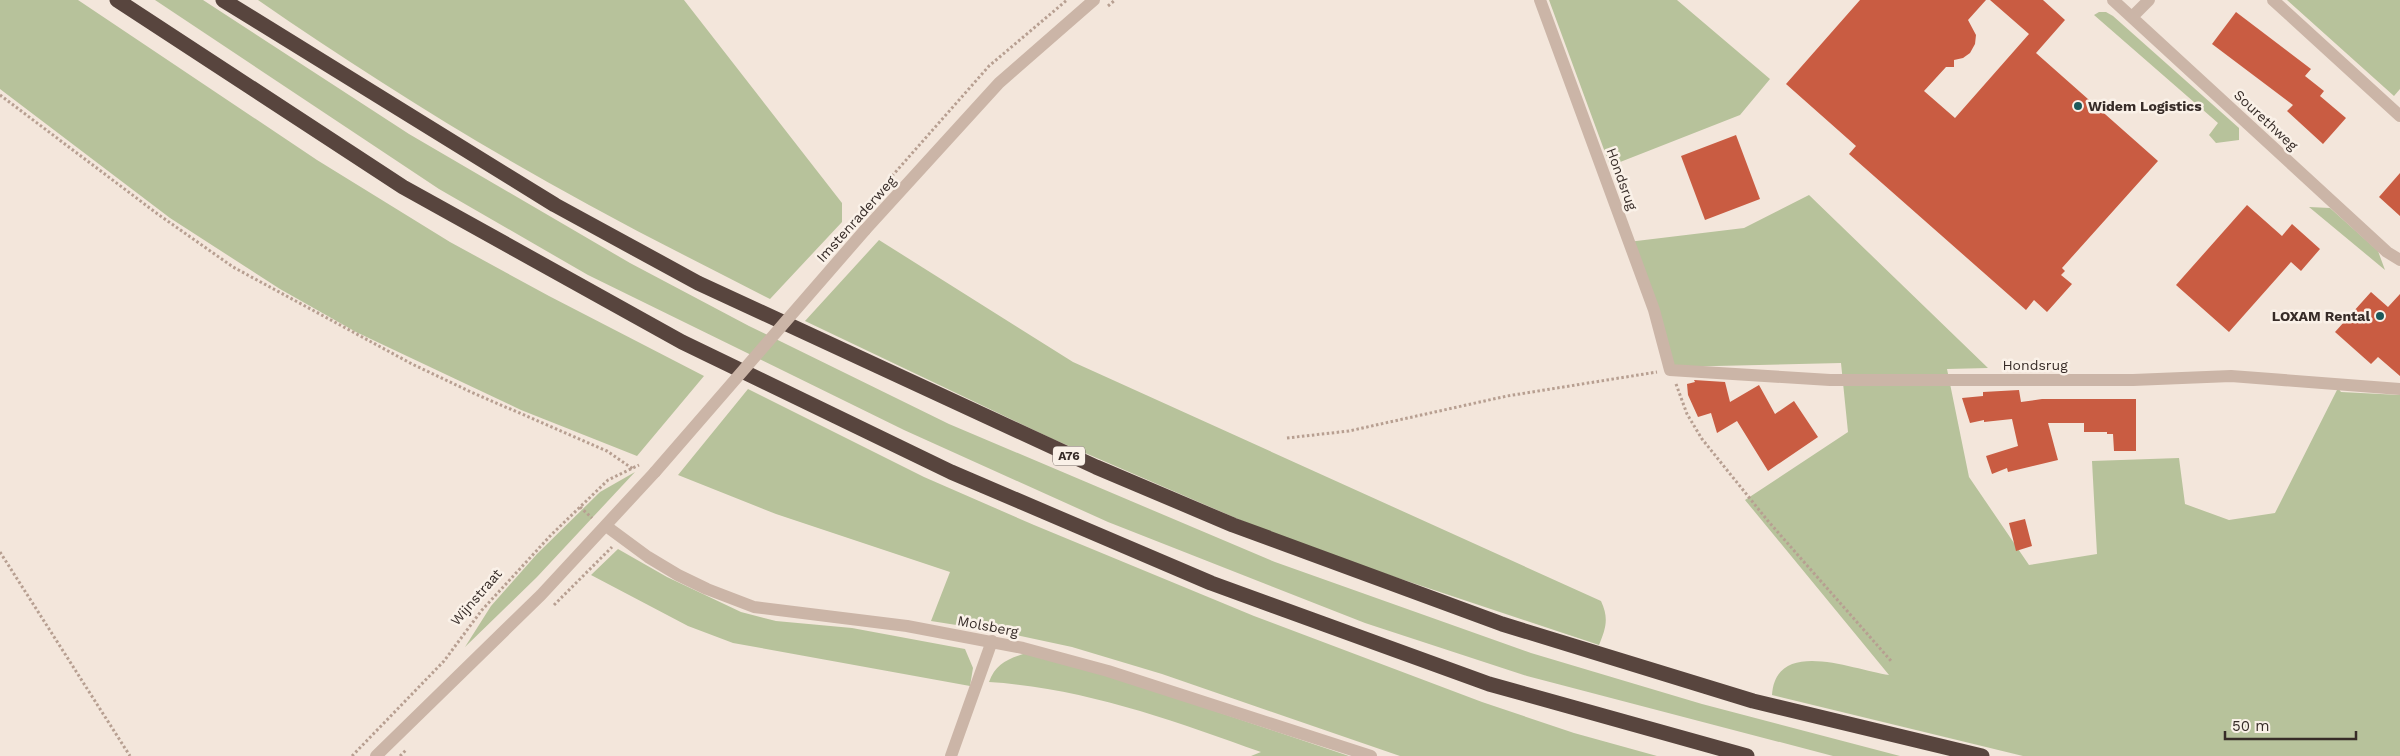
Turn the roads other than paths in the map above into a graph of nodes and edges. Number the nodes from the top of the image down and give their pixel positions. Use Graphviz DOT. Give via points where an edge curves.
graph roads {
  1 [pos="117,0"];
  2 [pos="223,0"];
  3 [pos="1094,0"];
  4 [pos="1540,0"];
  5 [pos="2113,0"];
  6 [pos="2149,0"];
  7 [pos="2273,0"];
  8 [pos="2132,17"];
  9 [pos="2398,109"];
  10 [pos="2400,260"];
  11 [pos="2400,389"];
  12 [pos="606,526"];
  13 [pos="992,641"];
  14 [pos="376,756"];
  15 [pos="951,756"];
  16 [pos="1371,756"];
  17 [pos="1747,756"];
  18 [pos="1982,756"];
  1 -- 17 [label="highway" via="428,202 682,342 951,472 1211,583 1479,681"];
  2 -- 18 [label="highway, A76" via="555,205 698,283 1096,467 1233,525 1502,624 1753,701"];
  3 -- 12 [label="street, Imstenraderweg, bridge" via="999,83 865,230"];
  4 -- 11 [label="street, Hondsrug" via="1654,310 1670,370 1830,380 2133,380 2231,376"];
  5 -- 8 [label="street, Sourethweg"];
  6 -- 8 [label="street"];
  7 -- 9 [label="street"];
  8 -- 10 [label="street, Sourethweg" via="2387,252"];
  12 -- 13 [label="street, Molsberg" via="678,575 754,607 907,626"];
  12 -- 14 [label="street" via="541,596"];
  13 -- 15 [label="street"];
  13 -- 16 [label="street, Molsberg" via="1108,671"];
}
